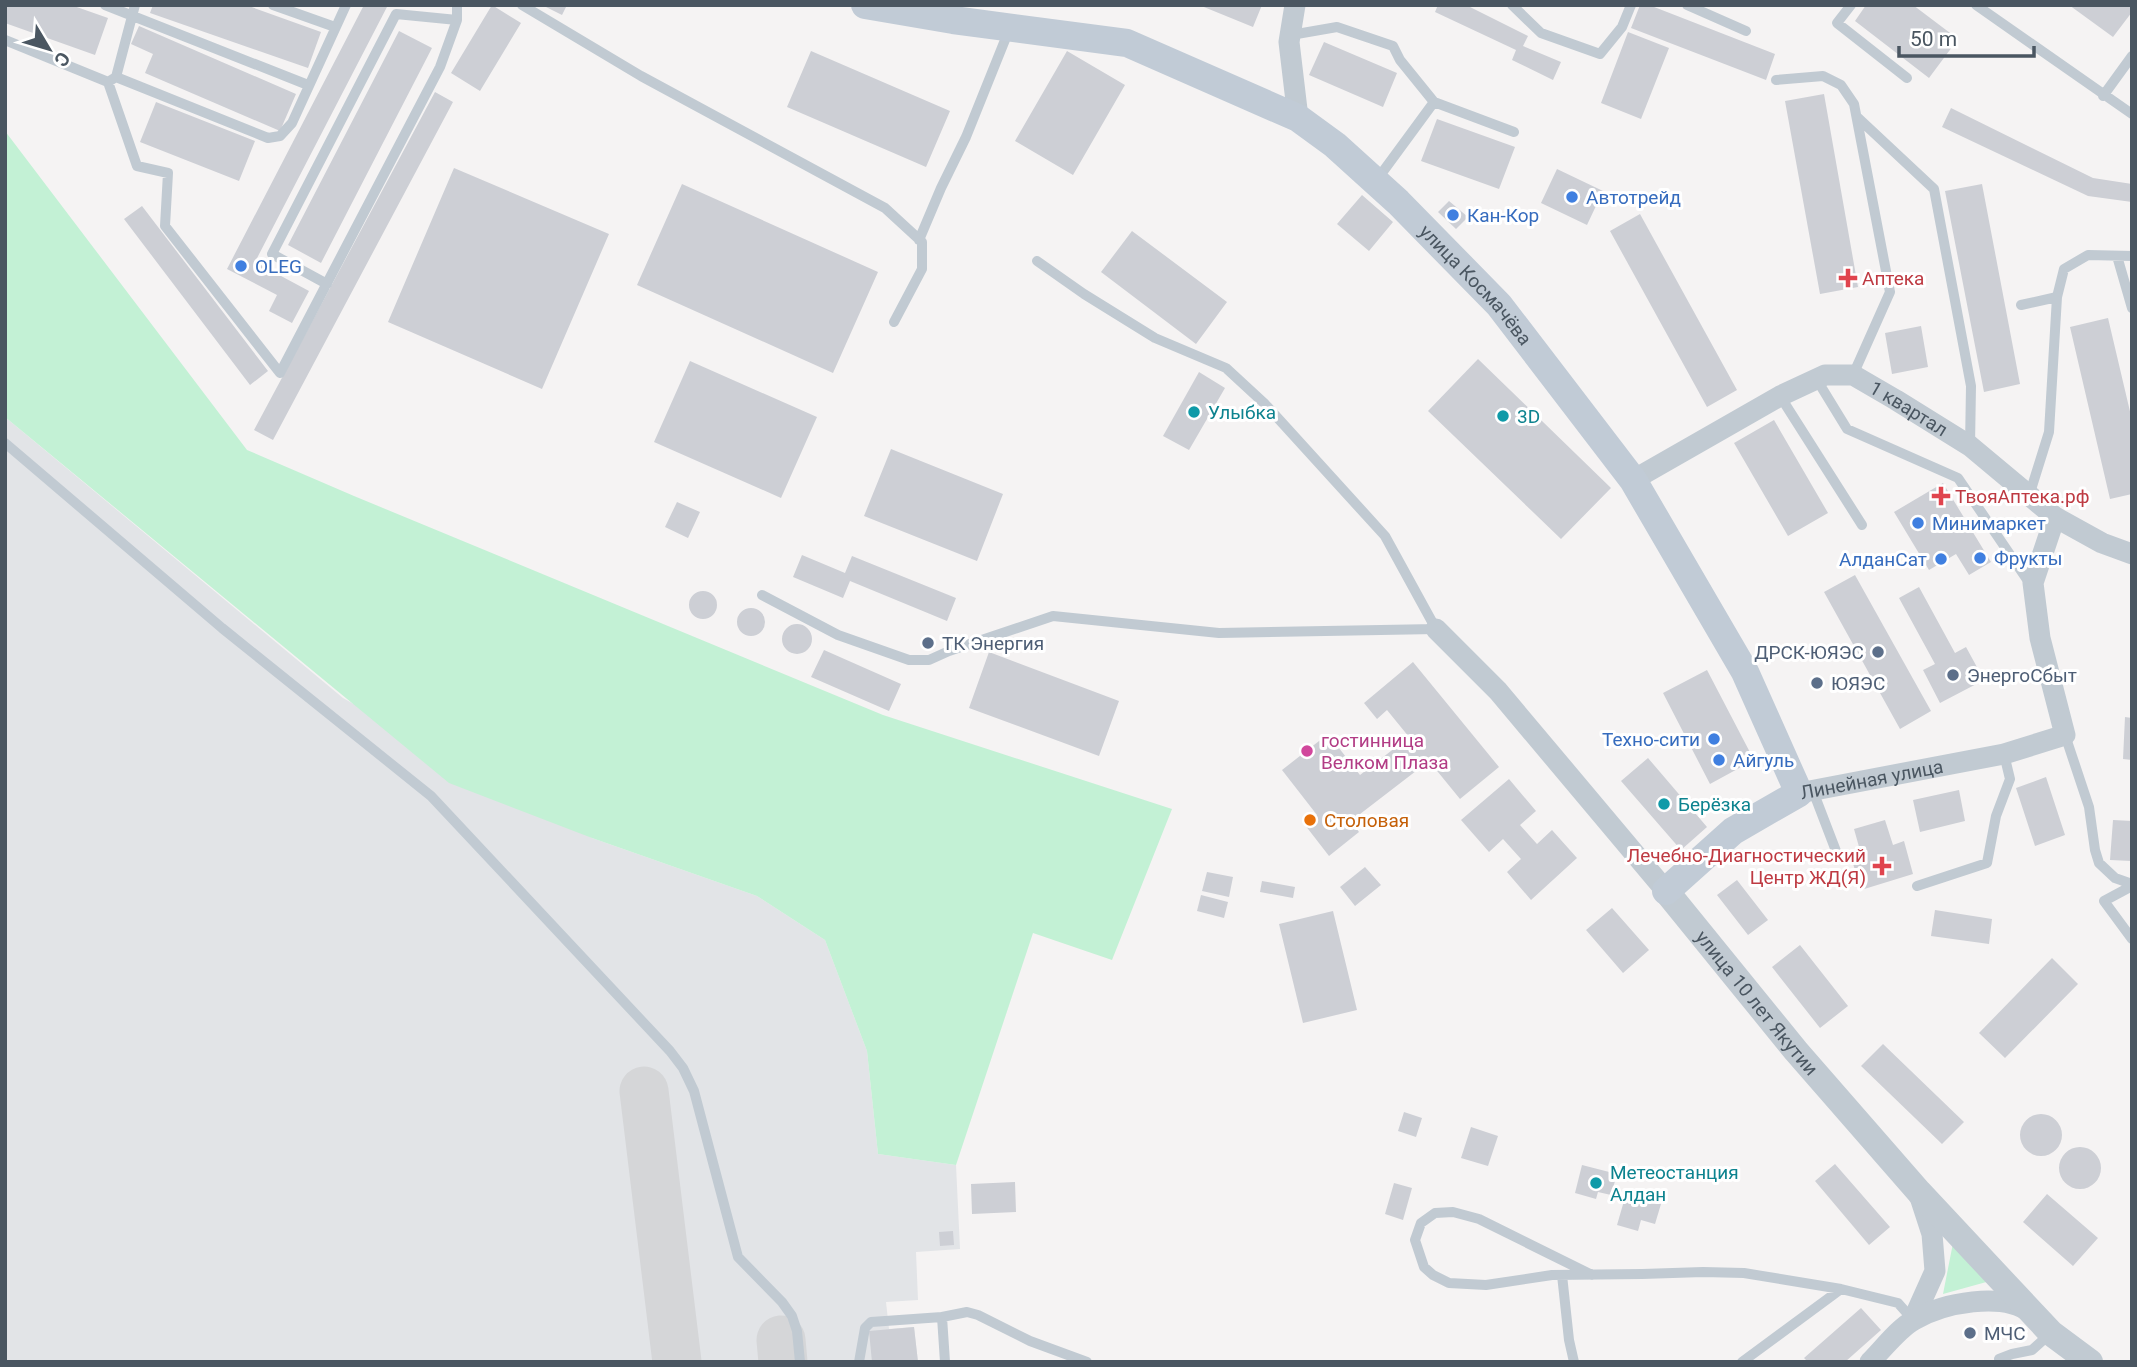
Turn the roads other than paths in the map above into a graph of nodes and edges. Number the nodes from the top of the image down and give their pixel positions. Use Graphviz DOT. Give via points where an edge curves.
graph roads {
  1 [pos="105,5"];
  2 [pos="273,5"];
  3 [pos="346,5"];
  4 [pos="457,5"];
  5 [pos="522,5"];
  6 [pos="865,5"];
  7 [pos="1294,5"];
  8 [pos="1512,5"];
  9 [pos="1631,5"];
  10 [pos="1687,5"];
  11 [pos="1851,5"];
  12 [pos="1976,5"];
  13 [pos="134,10"];
  14 [pos="949,13"];
  15 [pos="457,20"];
  16 [pos="335,27"];
  17 [pos="1010,27"];
  18 [pos="1746,31"];
  19 [pos="1291,35"];
  20 [pos="5,40"];
  21 [pos="2132,56"];
  22 [pos="1907,78"];
  23 [pos="112,79"];
  24 [pos="1776,80"];
  25 [pos="308,85"];
  26 [pos="2103,96"];
  27 [pos="1434,102"];
  28 [pos="2132,114"];
  29 [pos="1857,117"];
  30 [pos="1298,118"];
  31 [pos="1514,132"];
  32 [pos="1376,181"];
  33 [pos="919,240"];
  34 [pos="2117,256"];
  35 [pos="2132,256"];
  36 [pos="1037,261"];
  37 [pos="327,284"];
  38 [pos="2057,297"];
  39 [pos="2021,305"];
  40 [pos="2132,308"];
  41 [pos="894,322"];
  42 [pos="1853,375"];
  43 [pos="1817,380"];
  44 [pos="1780,396"];
  45 [pos="5,443"];
  46 [pos="1970,446"];
  47 [pos="1633,480"];
  48 [pos="2029,496"];
  49 [pos="2055,517"];
  50 [pos="1862,524"];
  51 [pos="2132,554"];
  52 [pos="2033,583"];
  53 [pos="762,595"];
  54 [pos="1436,629"];
  55 [pos="2065,735"];
  56 [pos="2004,754"];
  57 [pos="1806,792"];
  58 [pos="1836,851"];
  59 [pos="2132,885"];
  60 [pos="1917,886"];
  61 [pos="1666,891"];
  62 [pos="2132,939"];
  63 [pos="1919,1192"];
  64 [pos="1562,1275"];
  65 [pos="1592,1275"];
  66 [pos="1841,1289"];
  67 [pos="942,1317"];
  68 [pos="1913,1320"];
  69 [pos="2046,1327"];
  70 [pos="1999,1359"];
  71 [pos="800,1362"];
  72 [pos="859,1362"];
  73 [pos="945,1362"];
  74 [pos="1087,1362"];
  75 [pos="1574,1362"];
  76 [pos="1742,1362"];
  77 [pos="1870,1362"];
  78 [pos="2090,1362"];
  1 -- 13 [label="lane"];
  2 -- 16 [label="lane"];
  3 -- 16 [label="lane"];
  4 -- 15 [label="lane"];
  5 -- 33 [label="lane" via="641,76 885,208"];
  6 -- 14 [label="main road, улица Космачёва"];
  7 -- 19 [label="street"];
  8 -- 9 [label="lane" via="1541,33 1600,54 1622,27"];
  10 -- 18 [label="lane"];
  11 -- 22 [label="lane" via="1837,23"];
  12 -- 26 [label="lane"];
  13 -- 23 [label="lane"];
  13 -- 25 [label="lane"];
  14 -- 17 [label="main road, улица Космачёва"];
  15 -- 37 [label="lane" via="440,68"];
  15 -- 37 [label="lane" via="396,14 272,254"];
  16 -- 25 [label="lane"];
  17 -- 30 [label="main road, улица Космачёва" via="1126,43"];
  17 -- 33 [label="lane"];
  19 -- 27 [label="lane" via="1337,27 1393,46"];
  19 -- 30 [label="street"];
  20 -- 23 [label="lane"];
  21 -- 26 [label="lane"];
  23 -- 25 [label="lane" via="268,138 280,136 292,122"];
  23 -- 37 [label="lane" via="137,166 168,173 165,226 280,373"];
  24 -- 29 [label="lane" via="1823,76 1841,85"];
  26 -- 28 [label="lane"];
  27 -- 31 [label="lane"];
  27 -- 32 [label="lane"];
  29 -- 42 [label="lane" via="1889,292"];
  29 -- 46 [label="lane" via="1934,189 1971,386"];
  30 -- 32 [label="main road, улица Космачёва"];
  32 -- 47 [label="main road, улица Космачёва" via="1499,305"];
  33 -- 41 [label="lane" via="922,270"];
  34 -- 35 [label="lane"];
  34 -- 38 [label="lane" via="2088,255 2064,270"];
  34 -- 40 [label="lane"];
  36 -- 54 [label="lane" via="1155,338 1226,368 1265,404 1385,536"];
  38 -- 39 [label="lane"];
  38 -- 48 [label="lane" via="2049,432"];
  42 -- 43 [label="street, 1 квартал" via="1825,375"];
  42 -- 46 [label="street, 1 квартал"];
  43 -- 44 [label="street, 1 квартал"];
  43 -- 52 [label="lane" via="1847,429 1958,478"];
  44 -- 47 [label="street, 1 квартал"];
  44 -- 50 [label="lane"];
  45 -- 71 [label="lane" via="222,628 431,796 670,1051 694,1091 738,1257 792,1316"];
  46 -- 48 [label="street, 1 квартал"];
  47 -- 57 [label="main road, улица Космачёва" via="1745,672"];
  48 -- 49 [label="street, 1 квартал"];
  49 -- 51 [label="street, 1 квартал" via="2102,544"];
  49 -- 52 [label="street"];
  52 -- 55 [label="street" via="2040,638"];
  53 -- 54 [label="lane" via="838,635 909,660 929,660 1053,616 1219,632"];
  54 -- 61 [label="street, улица 10 лет Якутии" via="1498,691"];
  55 -- 56 [label="street, Линейная улица"];
  55 -- 59 [label="lane" via="2089,807 2099,863 2115,878"];
  56 -- 57 [label="street, Линейная улица"];
  56 -- 60 [label="lane" via="2010,779 1996,816 1987,863"];
  57 -- 58 [label="lane"];
  57 -- 61 [label="main road, Линейная улица" via="1733,831"];
  59 -- 62 [label="lane" via="2104,901"];
  61 -- 63 [label="street, улица 10 лет Якутии"];
  63 -- 68 [label="street" via="1932,1234 1935,1271"];
  63 -- 69 [label="street, улица 10 лет Якутии"];
  64 -- 65 [label="lane"];
  64 -- 65 [label="lane" via="1486,1285 1449,1283 1424,1267 1415,1240 1421,1223 1435,1213 1453,1212 1479,1219"];
  64 -- 75 [label="lane"];
  65 -- 66 [label="lane" via="1744,1273"];
  66 -- 68 [label="lane" via="1898,1303"];
  66 -- 76 [label="lane"];
  67 -- 72 [label="lane" via="871,1322 865,1328"];
  67 -- 73 [label="lane"];
  67 -- 74 [label="lane" via="967,1312 978,1315"];
  68 -- 69 [label="street" via="1948,1305 1984,1300 2024,1307"];
  68 -- 77 [label="street"];
  69 -- 70 [label="lane" via="2032,1350"];
  69 -- 78 [label="street, улица 10 лет Якутии"];
}
